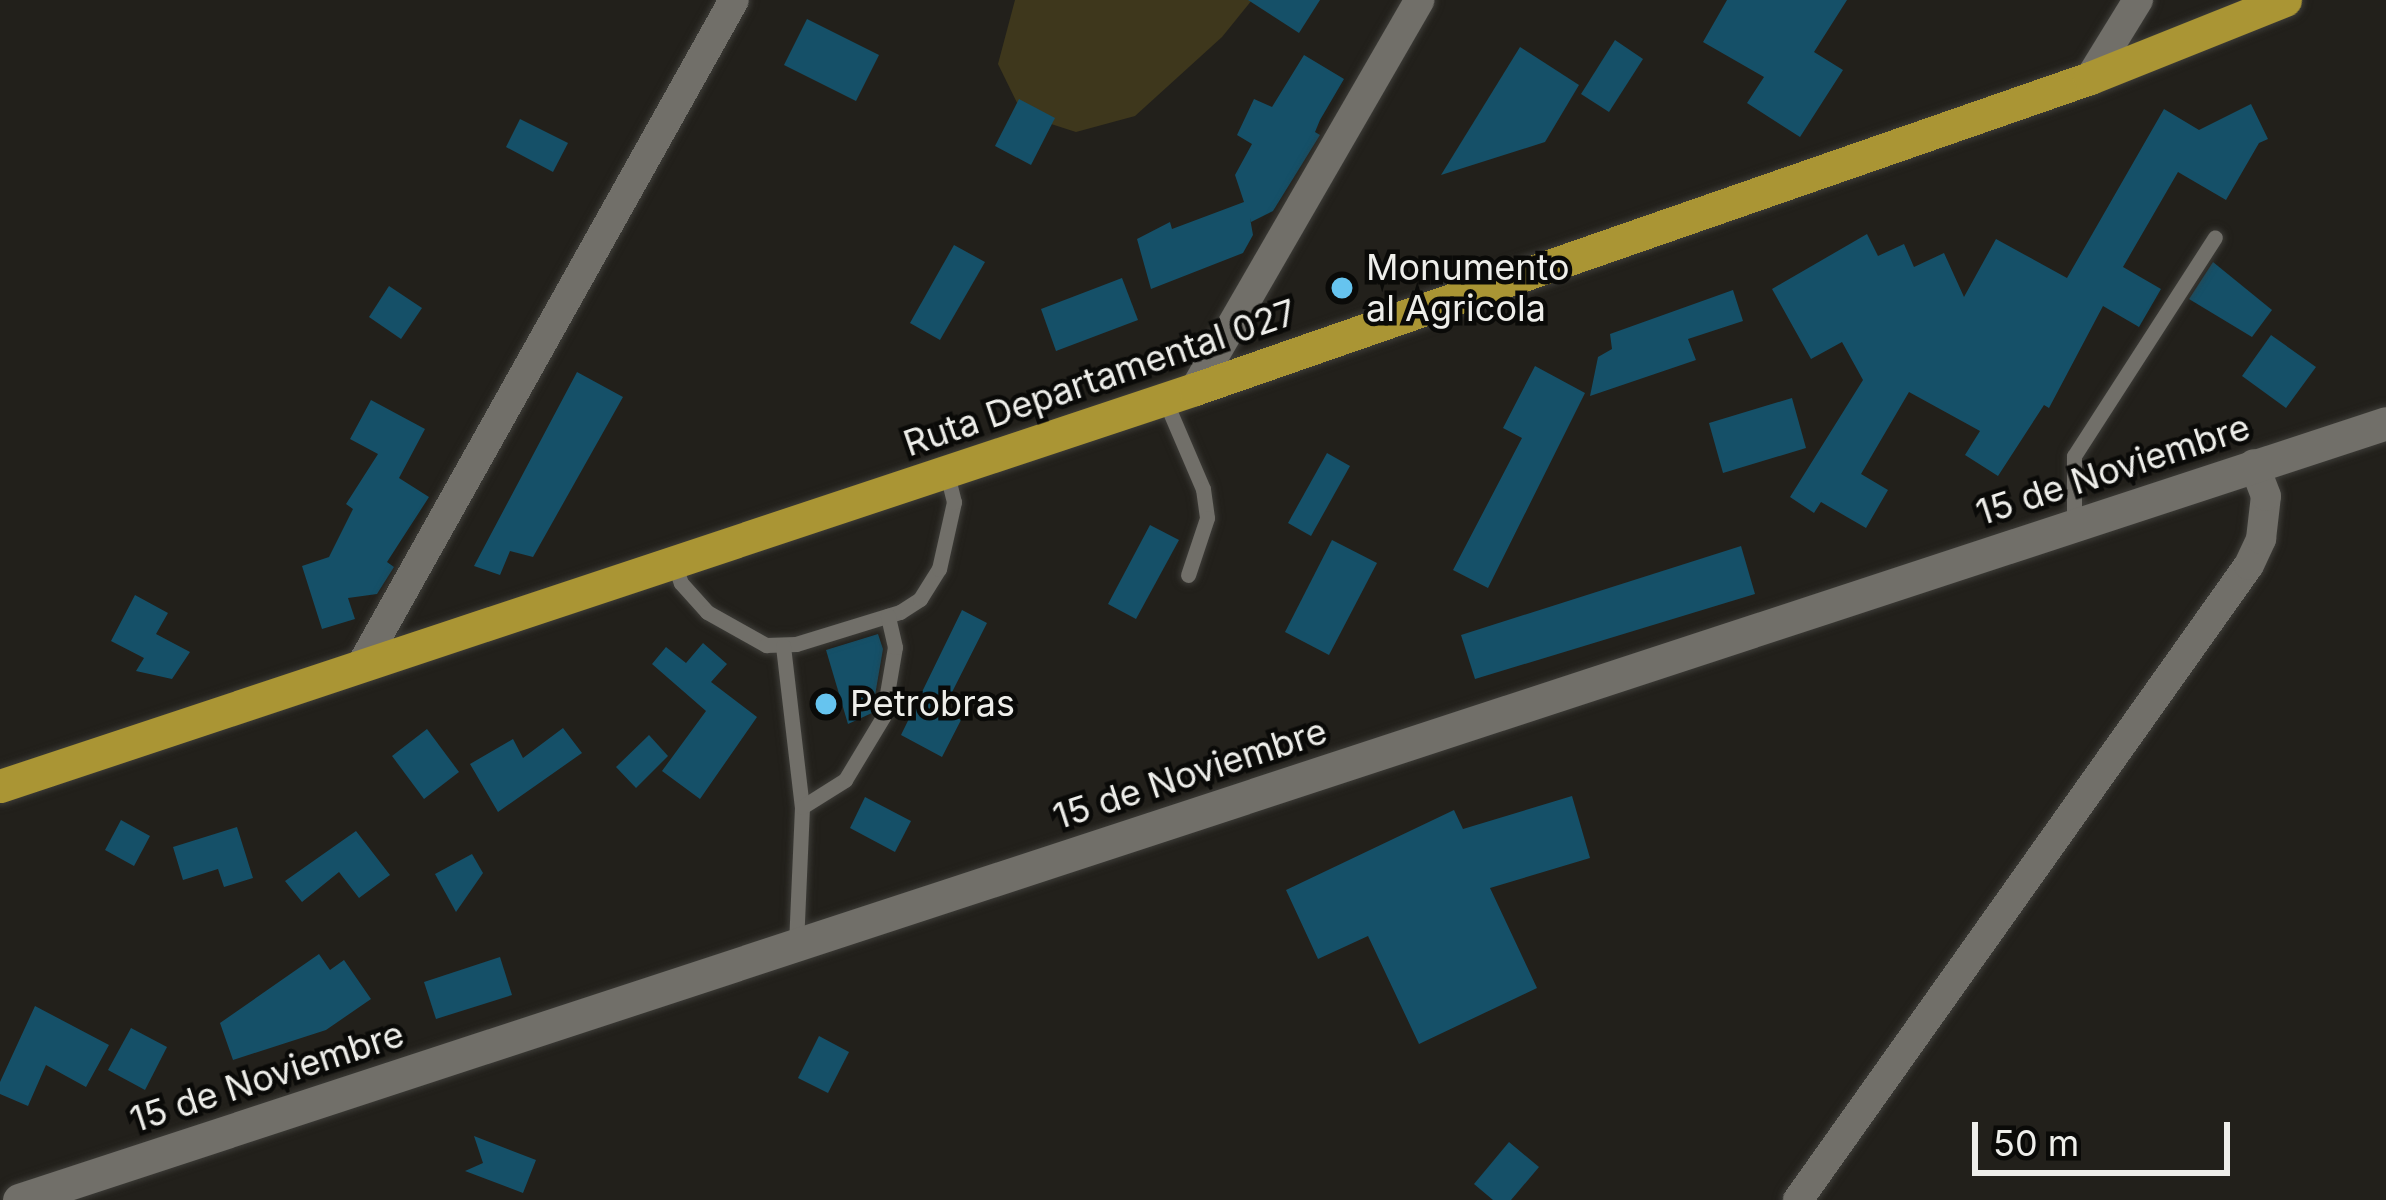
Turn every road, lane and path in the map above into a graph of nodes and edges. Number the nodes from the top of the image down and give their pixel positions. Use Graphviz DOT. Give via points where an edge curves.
graph roads {
  1 [pos="734,0"];
  2 [pos="1420,0"];
  3 [pos="2138,0"];
  4 [pos="2285,0"];
  5 [pos="2090,78"];
  6 [pos="2215,237"];
  7 [pos="1180,393"];
  8 [pos="2386,423"];
  9 [pos="2254,464"];
  10 [pos="946,471"];
  11 [pos="2074,524"];
  12 [pos="674,562"];
  13 [pos="1188,575"];
  14 [pos="888,616"];
  15 [pos="783,646"];
  16 [pos="361,666"];
  17 [pos="0,786"];
  18 [pos="802,807"];
  19 [pos="796,944"];
  20 [pos="19,1200"];
  21 [pos="1798,1200"];
  1 -- 16 [label="street"];
  2 -- 7 [label="street"];
  3 -- 5 [label="street"];
  4 -- 5 [label="main road, Ruta Departamental 027"];
  5 -- 7 [label="main road, Ruta Departamental 027"];
  6 -- 11 [label="lane" via="2074,456"];
  7 -- 10 [label="main road, Ruta Departamental 027"];
  7 -- 13 [label="lane" via="1208,518"];
  8 -- 9 [label="street, 15 de Noviembre"];
  9 -- 11 [label="street, 15 de Noviembre"];
  9 -- 21 [label="street" via="2266,496 2249,566"];
  10 -- 12 [label="main road, Ruta Departamental 027"];
  10 -- 14 [label="lane" via="954,502 939,569 920,599"];
  11 -- 19 [label="street, 15 de Noviembre"];
  12 -- 15 [label="lane" via="681,584 707,612 746,637"];
  12 -- 16 [label="main road, Ruta Departamental 027"];
  14 -- 15 [label="lane"];
  14 -- 18 [label="lane" via="895,647 883,717 845,780"];
  15 -- 18 [label="lane"];
  16 -- 17 [label="main road, Ruta Departamental 027"];
  18 -- 19 [label="lane"];
  19 -- 20 [label="street, 15 de Noviembre"];
}
